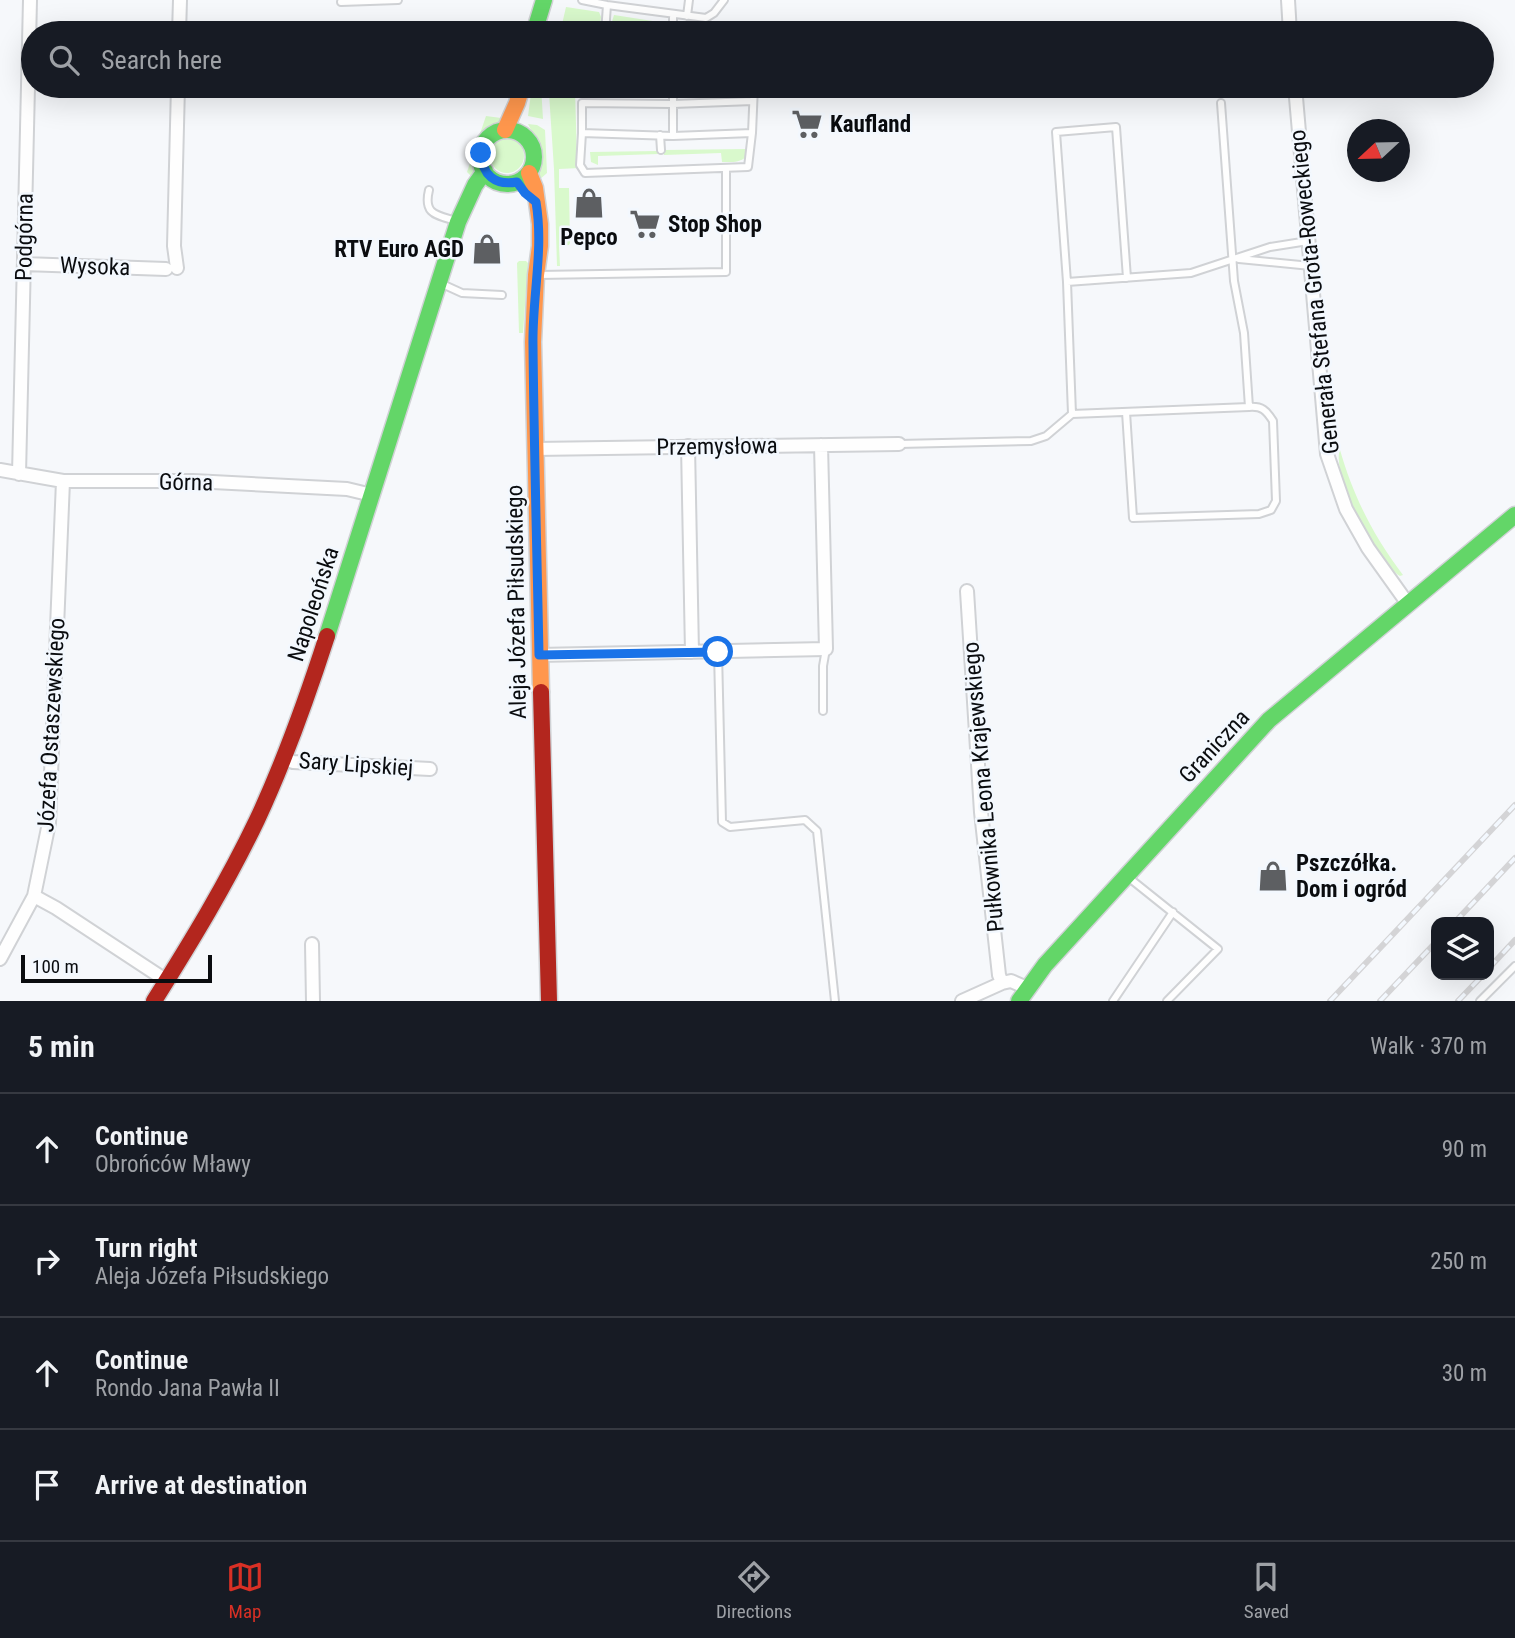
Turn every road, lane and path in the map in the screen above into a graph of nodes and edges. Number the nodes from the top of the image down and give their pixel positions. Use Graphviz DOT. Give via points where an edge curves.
graph roads {
  1 [pos="30,0"];
  2 [pos="180,0"];
  3 [pos="398,0"];
  4 [pos="544,0"];
  5 [pos="583,0"];
  6 [pos="689,0"];
  7 [pos="724,0"];
  8 [pos="1288,0"];
  9 [pos="641,1"];
  10 [pos="341,2"];
  11 [pos="607,5"];
  12 [pos="639,10"];
  13 [pos="673,14"];
  14 [pos="687,16"];
  15 [pos="29,21"];
  16 [pos="179,21"];
  17 [pos="538,21"];
  18 [pos="606,21"];
  19 [pos="673,21"];
  20 [pos="1289,21"];
  21 [pos="27,98"];
  22 [pos="178,98"];
  23 [pos="520,98"];
  24 [pos="673,98"];
  25 [pos="753,98"];
  26 [pos="1296,98"];
  27 [pos="753,101"];
  28 [pos="1221,103"];
  29 [pos="673,104"];
  30 [pos="513,132"];
  31 [pos="582,133"];
  32 [pos="752,133"];
  33 [pos="660,135"];
  34 [pos="673,136"];
  35 [pos="661,150"];
  36 [pos="726,168"];
  37 [pos="490,176"];
  38 [pos="523,178"];
  39 [pos="429,190"];
  40 [pos="457,222"];
  41 [pos="1308,241"];
  42 [pos="1233,259"];
  43 [pos="23,264"];
  44 [pos="1311,266"];
  45 [pos="536,275"];
  46 [pos="1127,278"];
  47 [pos="1067,282"];
  48 [pos="439,283"];
  49 [pos="502,295"];
  50 [pos="1249,407"];
  51 [pos="1126,412"];
  52 [pos="1072,414"];
  53 [pos="899,444"];
  54 [pos="821,445"];
  55 [pos="688,446"];
  56 [pos="535,449"];
  57 [pos="0,470"];
  58 [pos="19,474"];
  59 [pos="63,481"];
  60 [pos="372,495"];
  61 [pos="1515,515"];
  62 [pos="967,591"];
  63 [pos="1408,604"];
  64 [pos="826,649"];
  65 [pos="692,652"];
  66 [pos="718,652"];
  67 [pos="539,655"];
  68 [pos="823,711"];
  69 [pos="283,758"];
  70 [pos="430,769"];
  71 [pos="1126,876"];
  72 [pos="34,896"];
  73 [pos="1173,912"];
  74 [pos="312,944"];
  75 [pos="0,959"];
  76 [pos="1515,966"];
  77 [pos="167,981"];
  78 [pos="1002,983"];
  79 [pos="1023,995"];
  80 [pos="154,1001"];
  81 [pos="313,1001"];
  82 [pos="549,1001"];
  83 [pos="835,1001"];
  84 [pos="962,1001"];
  85 [pos="1113,1001"];
  86 [pos="1167,1001"];
  87 [pos="1480,1001"];
  1 -- 15 [label="street, Podgórna"];
  2 -- 16 [label="street"];
  3 -- 10 [label="lane"];
  4 -- 17 [label="street"];
  5 -- 11 [label="lane"];
  6 -- 14 [label="lane"];
  7 -- 14 [label="lane" via="706,18"];
  8 -- 20 [label="street"];
  9 -- 12 [label="lane"];
  11 -- 12 [label="lane"];
  11 -- 18 [label="lane"];
  12 -- 13 [label="lane"];
  13 -- 14 [label="lane"];
  13 -- 19 [label="lane"];
  21 -- 43 [label="street, Podgórna"];
  22 -- 43 [label="street, Wysoka" via="171,269"];
  23 -- 30 [label="street" via="521,118"];
  24 -- 29 [label="lane"];
  25 -- 27 [label="lane"];
  26 -- 41 [label="street, Generała Stefana Grota-Roweckiego"];
  27 -- 29 [label="lane"];
  27 -- 32 [label="lane"];
  28 -- 42 [label="lane"];
  29 -- 31 [label="lane" via="582,103"];
  29 -- 34 [label="lane"];
  30 -- 37 [label="street" via="496,132 484,145 481,163"];
  30 -- 38 [label="street" via="528,139 534,156"];
  31 -- 33 [label="lane"];
  31 -- 36 [label="lane" via="580,165 585,173"];
  32 -- 34 [label="lane"];
  32 -- 36 [label="lane" via="748,167"];
  33 -- 34 [label="lane"];
  33 -- 35 [label="lane"];
  36 -- 45 [label="lane" via="726,272"];
  37 -- 38 [label="street" via="502,183"];
  37 -- 40 [label="street, Napoleońska" via="475,185"];
  38 -- 45 [label="street, Aleja Józefa Piłsudskiego" via="525,193 536,202 540,224"];
  39 -- 40 [label="lane" via="427,206 433,213"];
  40 -- 48 [label="street, Napoleońska"];
  41 -- 42 [label="lane"];
  41 -- 44 [label="street, Generała Stefana Grota-Roweckiego"];
  42 -- 44 [label="lane"];
  42 -- 46 [label="lane" via="1191,273"];
  42 -- 50 [label="lane"];
  43 -- 58 [label="street, Podgórna"];
  44 -- 63 [label="street, Generała Stefana Grota-Roweckiego" via="1327,454 1346,509 1367,548"];
  45 -- 56 [label="street, Aleja Józefa Piłsudskiego"];
  46 -- 47 [label="lane"];
  46 -- 47 [label="lane" via="1116,127 1056,132"];
  47 -- 52 [label="lane"];
  48 -- 49 [label="lane" via="462,293"];
  48 -- 60 [label="street, Napoleońska"];
  50 -- 51 [label="lane"];
  50 -- 51 [label="lane" via="1267,411 1273,421 1276,501 1271,510 1259,514 1133,518"];
  51 -- 52 [label="lane"];
  52 -- 53 [label="lane" via="1046,436 1031,441"];
  53 -- 54 [label="street, Przemysłowa"];
  54 -- 55 [label="street, Przemysłowa"];
  54 -- 64 [label="street"];
  55 -- 56 [label="street, Przemysłowa"];
  55 -- 65 [label="street"];
  56 -- 67 [label="street, Aleja Józefa Piłsudskiego"];
  57 -- 58 [label="street, Górna"];
  58 -- 59 [label="street, Górna"];
  59 -- 60 [label="street, Górna" via="193,481 347,489"];
  59 -- 72 [label="street, Józefa Ostaszewskiego" via="48,823"];
  60 -- 69 [label="street, Napoleońska"];
  61 -- 63 [label="street, Graniczna"];
  62 -- 78 [label="street, Pułkownika Leona Krajewskiego" via="981,812"];
  63 -- 71 [label="street, Graniczna" via="1269,720"];
  64 -- 66 [label="street"];
  64 -- 68 [label="lane"];
  65 -- 66 [label="street"];
  65 -- 67 [label="street"];
  66 -- 83 [label="lane" via="722,822 730,827 805,820 817,831"];
  67 -- 82 [label="street, Aleja Józefa Piłsudskiego"];
  69 -- 70 [label="street, Sary Lipskiej"];
  69 -- 77 [label="street, Napoleońska" via="224,884"];
  71 -- 73 [label="lane"];
  71 -- 79 [label="street, Graniczna"];
  72 -- 75 [label="street, Józefa Ostaszewskiego"];
  72 -- 77 [label="street"];
  73 -- 85 [label="lane"];
  73 -- 86 [label="lane" via="1218,949"];
  74 -- 81 [label="street"];
  76 -- 87 [label="lane"];
  77 -- 80 [label="street, Napoleońska"];
  78 -- 79 [label="street, Graniczna" via="1011,981"];
  78 -- 84 [label="street"];
}
